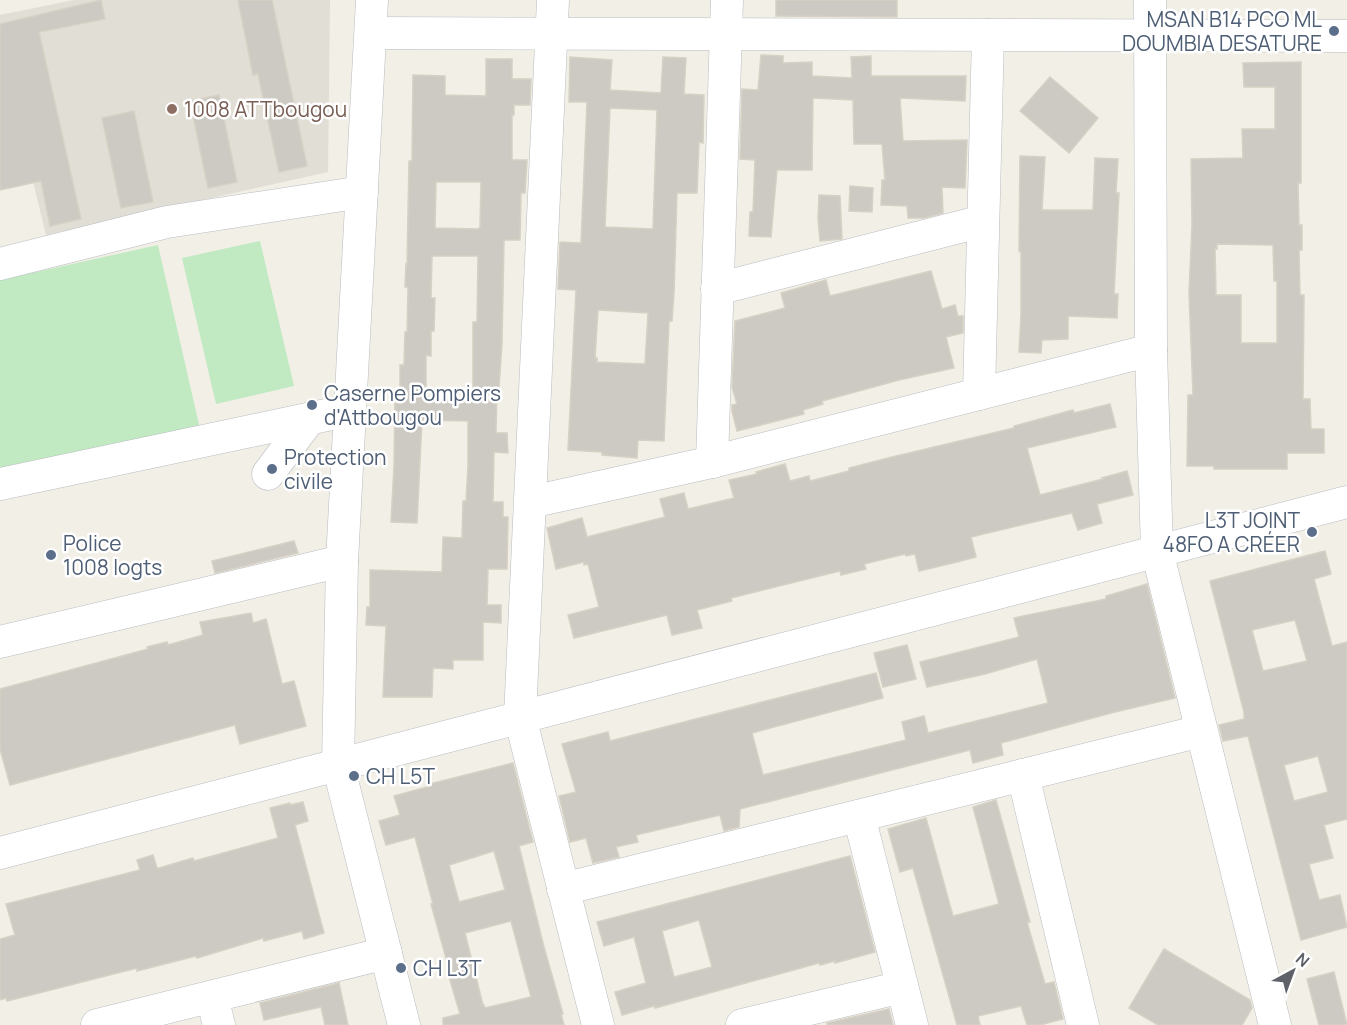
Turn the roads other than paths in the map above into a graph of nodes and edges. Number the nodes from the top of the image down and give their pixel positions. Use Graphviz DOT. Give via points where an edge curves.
graph roads {
  1 [pos="372,0"];
  2 [pos="553,0"];
  3 [pos="727,0"];
  4 [pos="1150,0"];
  5 [pos="370,33"];
  6 [pos="551,33"];
  7 [pos="725,34"];
  8 [pos="988,35"];
  9 [pos="1149,36"];
  10 [pos="1347,36"];
  11 [pos="362,192"];
  12 [pos="983,221"];
  13 [pos="0,264"];
  14 [pos="717,289"];
  15 [pos="1151,350"];
  16 [pos="979,394"];
  17 [pos="350,410"];
  18 [pos="310,418"];
  19 [pos="712,462"];
  20 [pos="268,474"];
  21 [pos="0,484"];
  22 [pos="531,502"];
  23 [pos="1347,502"];
  24 [pos="1156,551"];
  25 [pos="342,561"];
  26 [pos="0,642"];
  27 [pos="520,717"];
  28 [pos="1202,731"];
  29 [pos="338,765"];
  30 [pos="1023,775"];
  31 [pos="859,816"];
  32 [pos="0,853"];
  33 [pos="563,889"];
  34 [pos="386,953"];
  35 [pos="902,987"];
  36 [pos="216,1011"];
  37 [pos="97,1025"];
  38 [pos="404,1025"];
  39 [pos="598,1025"];
  40 [pos="742,1025"];
  41 [pos="912,1025"];
  42 [pos="1083,1025"];
  43 [pos="1275,1025"];
  1 -- 5 [label="street"];
  2 -- 6 [label="street"];
  3 -- 7 [label="street"];
  4 -- 9 [label="street"];
  5 -- 6 [label="street"];
  5 -- 11 [label="street"];
  6 -- 7 [label="street"];
  6 -- 22 [label="street"];
  7 -- 8 [label="street"];
  7 -- 14 [label="street"];
  8 -- 9 [label="street"];
  8 -- 12 [label="street"];
  9 -- 10 [label="street"];
  9 -- 15 [label="street"];
  11 -- 13 [label="street" via="167,222"];
  11 -- 17 [label="street"];
  12 -- 14 [label="street"];
  12 -- 16 [label="street"];
  14 -- 19 [label="street"];
  15 -- 16 [label="street"];
  15 -- 24 [label="street"];
  16 -- 19 [label="street"];
  17 -- 18 [label="street"];
  17 -- 25 [label="street"];
  18 -- 20 [label="street"];
  18 -- 21 [label="street"];
  19 -- 22 [label="street"];
  22 -- 27 [label="street"];
  23 -- 24 [label="street"];
  24 -- 27 [label="street"];
  24 -- 28 [label="street"];
  25 -- 26 [label="street"];
  25 -- 29 [label="street"];
  27 -- 29 [label="street"];
  27 -- 33 [label="street"];
  28 -- 30 [label="street"];
  28 -- 43 [label="street"];
  29 -- 32 [label="street"];
  29 -- 34 [label="street"];
  30 -- 31 [label="street"];
  30 -- 42 [label="street"];
  31 -- 33 [label="street"];
  31 -- 35 [label="street"];
  33 -- 39 [label="street"];
  34 -- 36 [label="street"];
  34 -- 38 [label="street"];
  35 -- 40 [label="street"];
  35 -- 41 [label="street"];
  36 -- 37 [label="street"];
}
